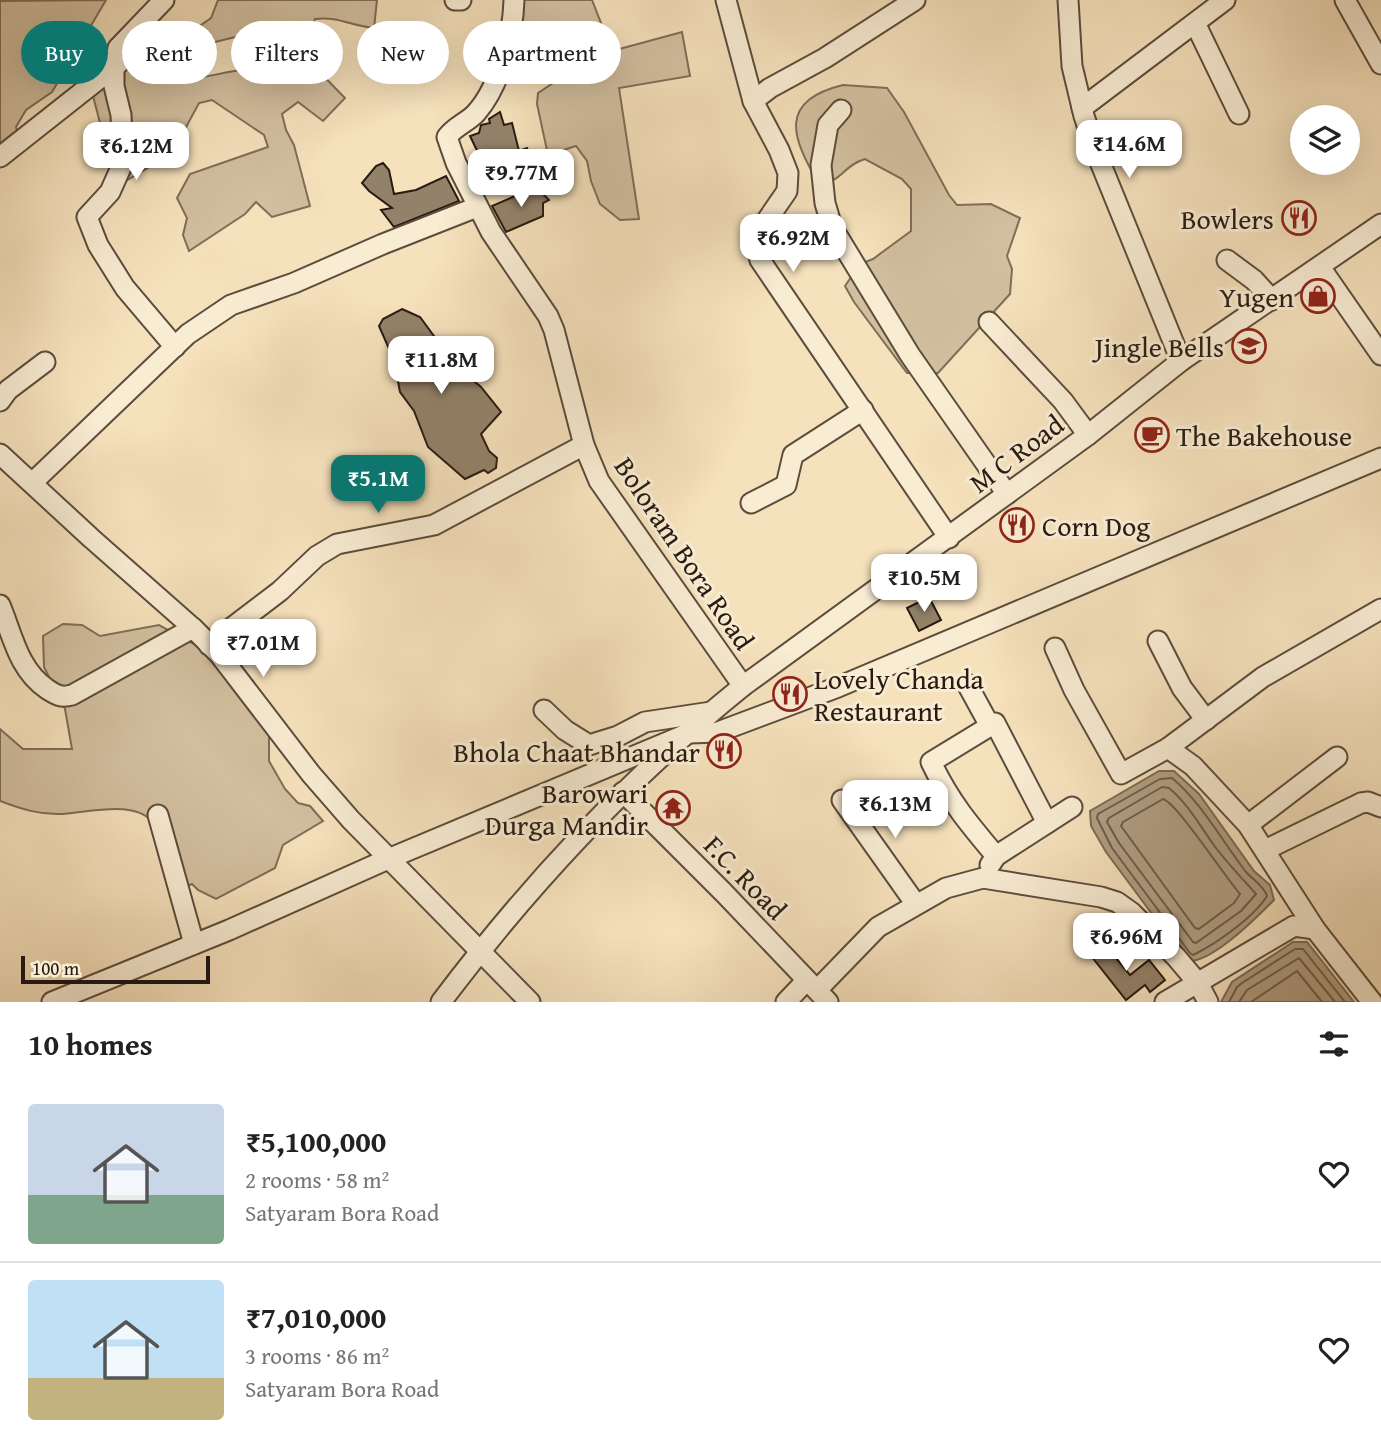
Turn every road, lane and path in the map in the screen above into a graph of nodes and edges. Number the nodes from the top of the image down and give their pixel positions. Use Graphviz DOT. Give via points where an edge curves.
graph roads {
  1 [pos="164,0"];
  2 [pos="455,0"];
  3 [pos="461,0"];
  4 [pos="514,0"];
  5 [pos="726,0"];
  6 [pos="915,0"];
  7 [pos="1068,0"];
  8 [pos="1224,0"];
  9 [pos="1345,0"];
  10 [pos="1195,23"];
  11 [pos="1381,64"];
  12 [pos="117,65"];
  13 [pos="752,102"];
  14 [pos="1082,108"];
  15 [pos="841,110"];
  16 [pos="1239,114"];
  17 [pos="0,157"];
  18 [pos="477,207"];
  19 [pos="1381,224"];
  20 [pos="1227,260"];
  21 [pos="1320,267"];
  22 [pos="1272,300"];
  23 [pos="989,322"];
  24 [pos="175,347"];
  25 [pos="1381,355"];
  26 [pos="1181,361"];
  27 [pos="45,362"];
  28 [pos="0,401"];
  29 [pos="863,410"];
  30 [pos="1087,435"];
  31 [pos="584,445"];
  32 [pos="0,454"];
  33 [pos="1381,458"];
  34 [pos="32,483"];
  35 [pos="1007,494"];
  36 [pos="751,503"];
  37 [pos="949,538"];
  38 [pos="0,605"];
  39 [pos="1381,609"];
  40 [pos="192,628"];
  41 [pos="1158,640"];
  42 [pos="209,645"];
  43 [pos="1055,648"];
  44 [pos="967,684"];
  45 [pos="743,686"];
  46 [pos="544,710"];
  47 [pos="712,712"];
  48 [pos="1206,720"];
  49 [pos="990,726"];
  50 [pos="689,733"];
  51 [pos="1168,748"];
  52 [pos="1337,757"];
  53 [pos="623,792"];
  54 [pos="842,800"];
  55 [pos="1072,807"];
  56 [pos="1381,807"];
  57 [pos="158,815"];
  58 [pos="1047,823"];
  59 [pos="1248,825"];
  60 [pos="1265,849"];
  61 [pos="996,856"];
  62 [pos="388,859"];
  63 [pos="982,878"];
  64 [pos="915,903"];
  65 [pos="1298,904"];
  66 [pos="1294,926"];
  67 [pos="1315,929"];
  68 [pos="194,944"];
  69 [pos="480,951"];
  70 [pos="1198,983"];
  71 [pos="817,991"];
  72 [pos="52,1002"];
  73 [pos="442,1002"];
  74 [pos="530,1002"];
  75 [pos="786,1002"];
  76 [pos="1165,1002"];
  77 [pos="1208,1002"];
  78 [pos="1372,1002"];
  1 -- 12 [label="street" via="118,48"];
  2 -- 3 [label="street"];
  4 -- 18 [label="street, Boloram Bora Road" via="513,24 491,93 474,115 447,137"];
  5 -- 13 [label="street"];
  6 -- 13 [label="street"];
  7 -- 14 [label="street" via="1072,66"];
  8 -- 10 [label="street"];
  9 -- 11 [label="street"];
  10 -- 14 [label="street"];
  10 -- 16 [label="street"];
  12 -- 17 [label="street"];
  12 -- 24 [label="street" via="114,86 121,115 123,163 110,192 87,217 98,245 125,288"];
  13 -- 29 [label="street" via="788,173 787,191 754,239 760,260"];
  14 -- 26 [label="street"];
  15 -- 35 [label="street" via="828,125 821,165 832,228 910,355"];
  18 -- 24 [label="street" via="231,305"];
  18 -- 31 [label="street, Boloram Bora Road" via="548,316"];
  19 -- 21 [label="street, M C Road"];
  20 -- 22 [label="street"];
  21 -- 22 [label="street, M C Road"];
  21 -- 25 [label="street"];
  22 -- 26 [label="street, M C Road"];
  23 -- 30 [label="street" via="1063,401"];
  24 -- 34 [label="street"];
  26 -- 30 [label="street, M C Road"];
  27 -- 28 [label="street"];
  29 -- 36 [label="street" via="793,455 786,485"];
  29 -- 37 [label="street"];
  30 -- 35 [label="street, M C Road"];
  31 -- 42 [label="street" via="435,525 337,544"];
  31 -- 45 [label="street, Boloram Bora Road" via="607,493"];
  32 -- 34 [label="street"];
  33 -- 50 [label="street" via="838,687 718,732"];
  34 -- 40 [label="street"];
  35 -- 37 [label="street, M C Road"];
  37 -- 45 [label="street, M C Road"];
  38 -- 40 [label="street" via="22,664 37,682 64,697"];
  39 -- 48 [label="street" via="1263,677"];
  40 -- 42 [label="street"];
  41 -- 48 [label="street" via="1182,688"];
  42 -- 62 [label="street" via="311,774"];
  43 -- 51 [label="street" via="1121,774"];
  44 -- 49 [label="street"];
  45 -- 47 [label="street, M C Road"];
  46 -- 47 [label="street" via="589,745 645,722"];
  47 -- 50 [label="street, M C Road"];
  48 -- 51 [label="street"];
  49 -- 58 [label="street" via="995,723"];
  49 -- 61 [label="street" via="931,762 948,796"];
  50 -- 53 [label="street"];
  50 -- 62 [label="street"];
  51 -- 59 [label="street" via="1194,766"];
  52 -- 59 [label="street"];
  53 -- 69 [label="street"];
  53 -- 71 [label="street, F.C. Road"];
  54 -- 64 [label="street"];
  55 -- 58 [label="street"];
  56 -- 60 [label="street" via="1361,803"];
  57 -- 68 [label="street"];
  58 -- 61 [label="street"];
  59 -- 60 [label="street"];
  60 -- 65 [label="street"];
  61 -- 63 [label="street"];
  62 -- 68 [label="street"];
  62 -- 69 [label="street"];
  63 -- 64 [label="street"];
  63 -- 70 [label="street" via="1117,902"];
  64 -- 71 [label="street" via="878,927"];
  65 -- 66 [label="street"];
  65 -- 67 [label="street"];
  66 -- 67 [label="street"];
  66 -- 70 [label="street"];
  67 -- 78 [label="street"];
  68 -- 72 [label="street"];
  69 -- 73 [label="street"];
  69 -- 74 [label="street"];
  70 -- 76 [label="street"];
  70 -- 77 [label="street"];
  71 -- 75 [label="street"];
}
